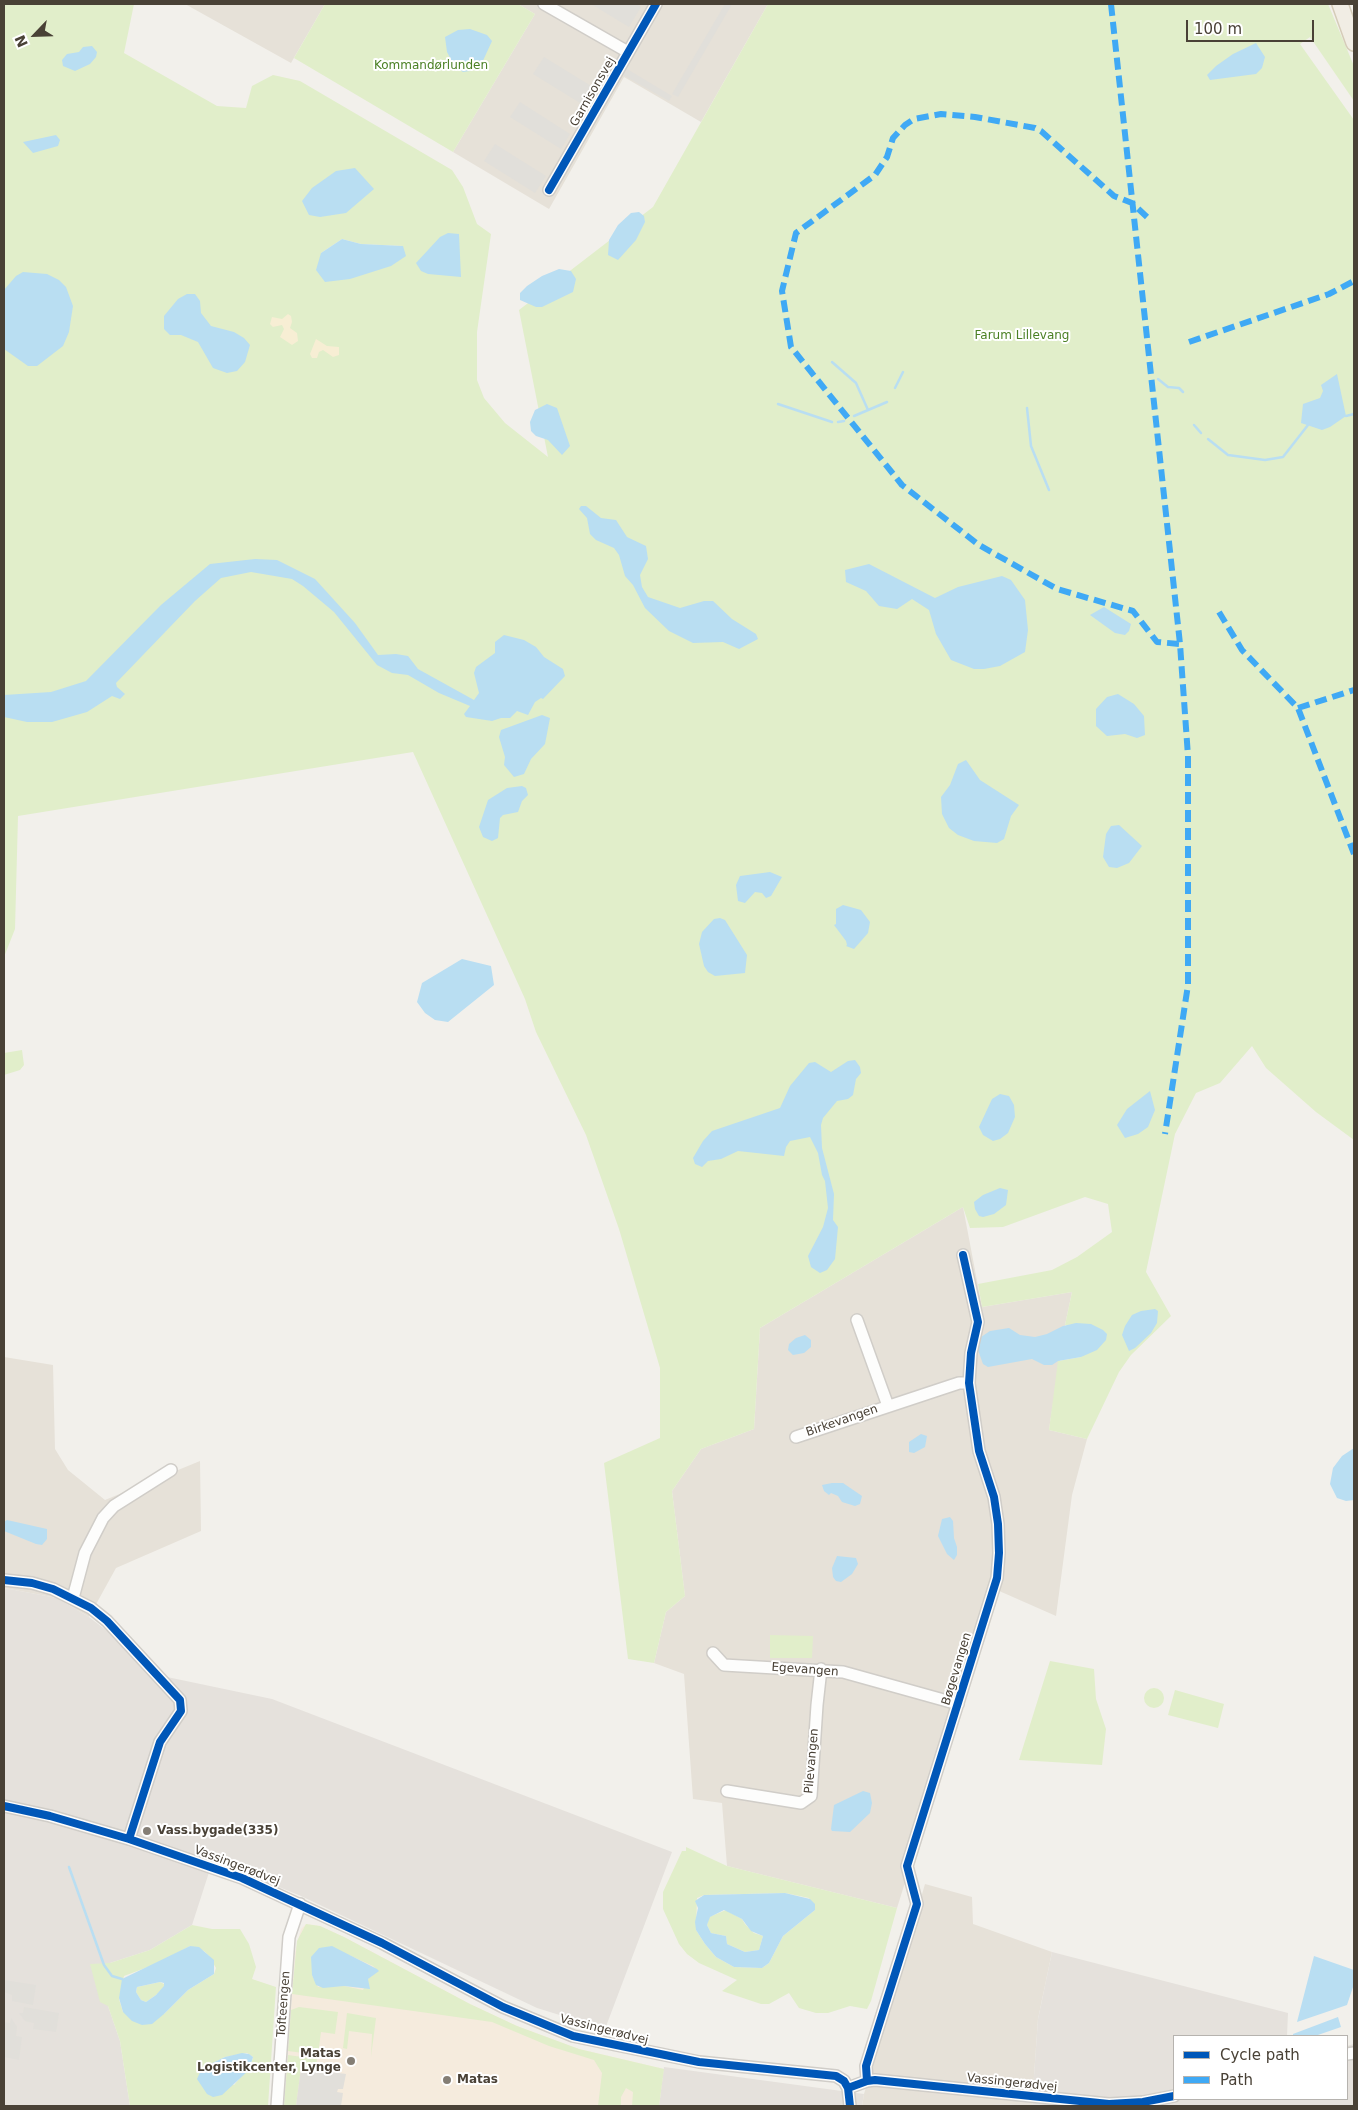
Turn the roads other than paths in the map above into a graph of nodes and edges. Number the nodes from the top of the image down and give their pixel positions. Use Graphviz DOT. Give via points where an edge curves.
graph roads {
  1 [pos="544,4"];
  2 [pos="656,4"];
  3 [pos="1340,4"];
  4 [pos="1354,43"];
  5 [pos="628,52"];
  6 [pos="548,190"];
  7 [pos="964,1255"];
  8 [pos="857,1320"];
  9 [pos="969,1383"];
  10 [pos="888,1406"];
  11 [pos="796,1437"];
  12 [pos="171,1470"];
  13 [pos="4,1580"];
  14 [pos="73,1598"];
  15 [pos="713,1654"];
  16 [pos="822,1669"];
  17 [pos="958,1704"];
  18 [pos="727,1791"];
  19 [pos="4,1806"];
  20 [pos="128,1840"];
  21 [pos="300,1904"];
  22 [pos="867,2081"];
  23 [pos="848,2088"];
  24 [pos="1173,2096"];
  25 [pos="1109,2105"];
  26 [pos="277,2106"];
  27 [pos="850,2106"];
  1 -- 5 [label="street"];
  2 -- 5 [label="street, Garnisonsvej"];
  3 -- 4 [label="main road"];
  5 -- 6 [label="street, Garnisonsvej"];
  7 -- 9 [label="street, Bøgevangen" via="978,1322"];
  8 -- 10 [label="street, Birkevangen"];
  9 -- 10 [label="street, Birkevangen"];
  9 -- 17 [label="street, Bøgevangen" via="978,1451 994,1497 999,1553 997,1578"];
  10 -- 11 [label="street, Birkevangen"];
  12 -- 14 [label="street" via="114,1506 103,1518 85,1553"];
  13 -- 14 [label="street" via="32,1583"];
  14 -- 20 [label="street" via="107,1621 180,1700 181,1712 160,1742"];
  15 -- 16 [label="street, Egevangen" via="724,1666"];
  16 -- 17 [label="street, Egevangen"];
  16 -- 18 [label="street, Pilevangen" via="811,1796 801,1803"];
  17 -- 22 [label="street, Bøgevangen" via="907,1866 917,1904 866,2066"];
  19 -- 20 [label="street, Vassingerødvej" via="50,1816"];
  20 -- 21 [label="street, Vassingerødvej" via="208,1865"];
  21 -- 23 [label="street, Vassingerødvej" via="503,2007 573,2036 699,2062 836,2076"];
  21 -- 26 [label="street, Tofteengen" via="289,1936"];
  22 -- 23 [label="street, Vassingerødvej"];
  22 -- 25 [label="street, Vassingerødvej"];
  23 -- 27 [label="street"];
  24 -- 25 [label="street, Vassingerødvej"];
}
